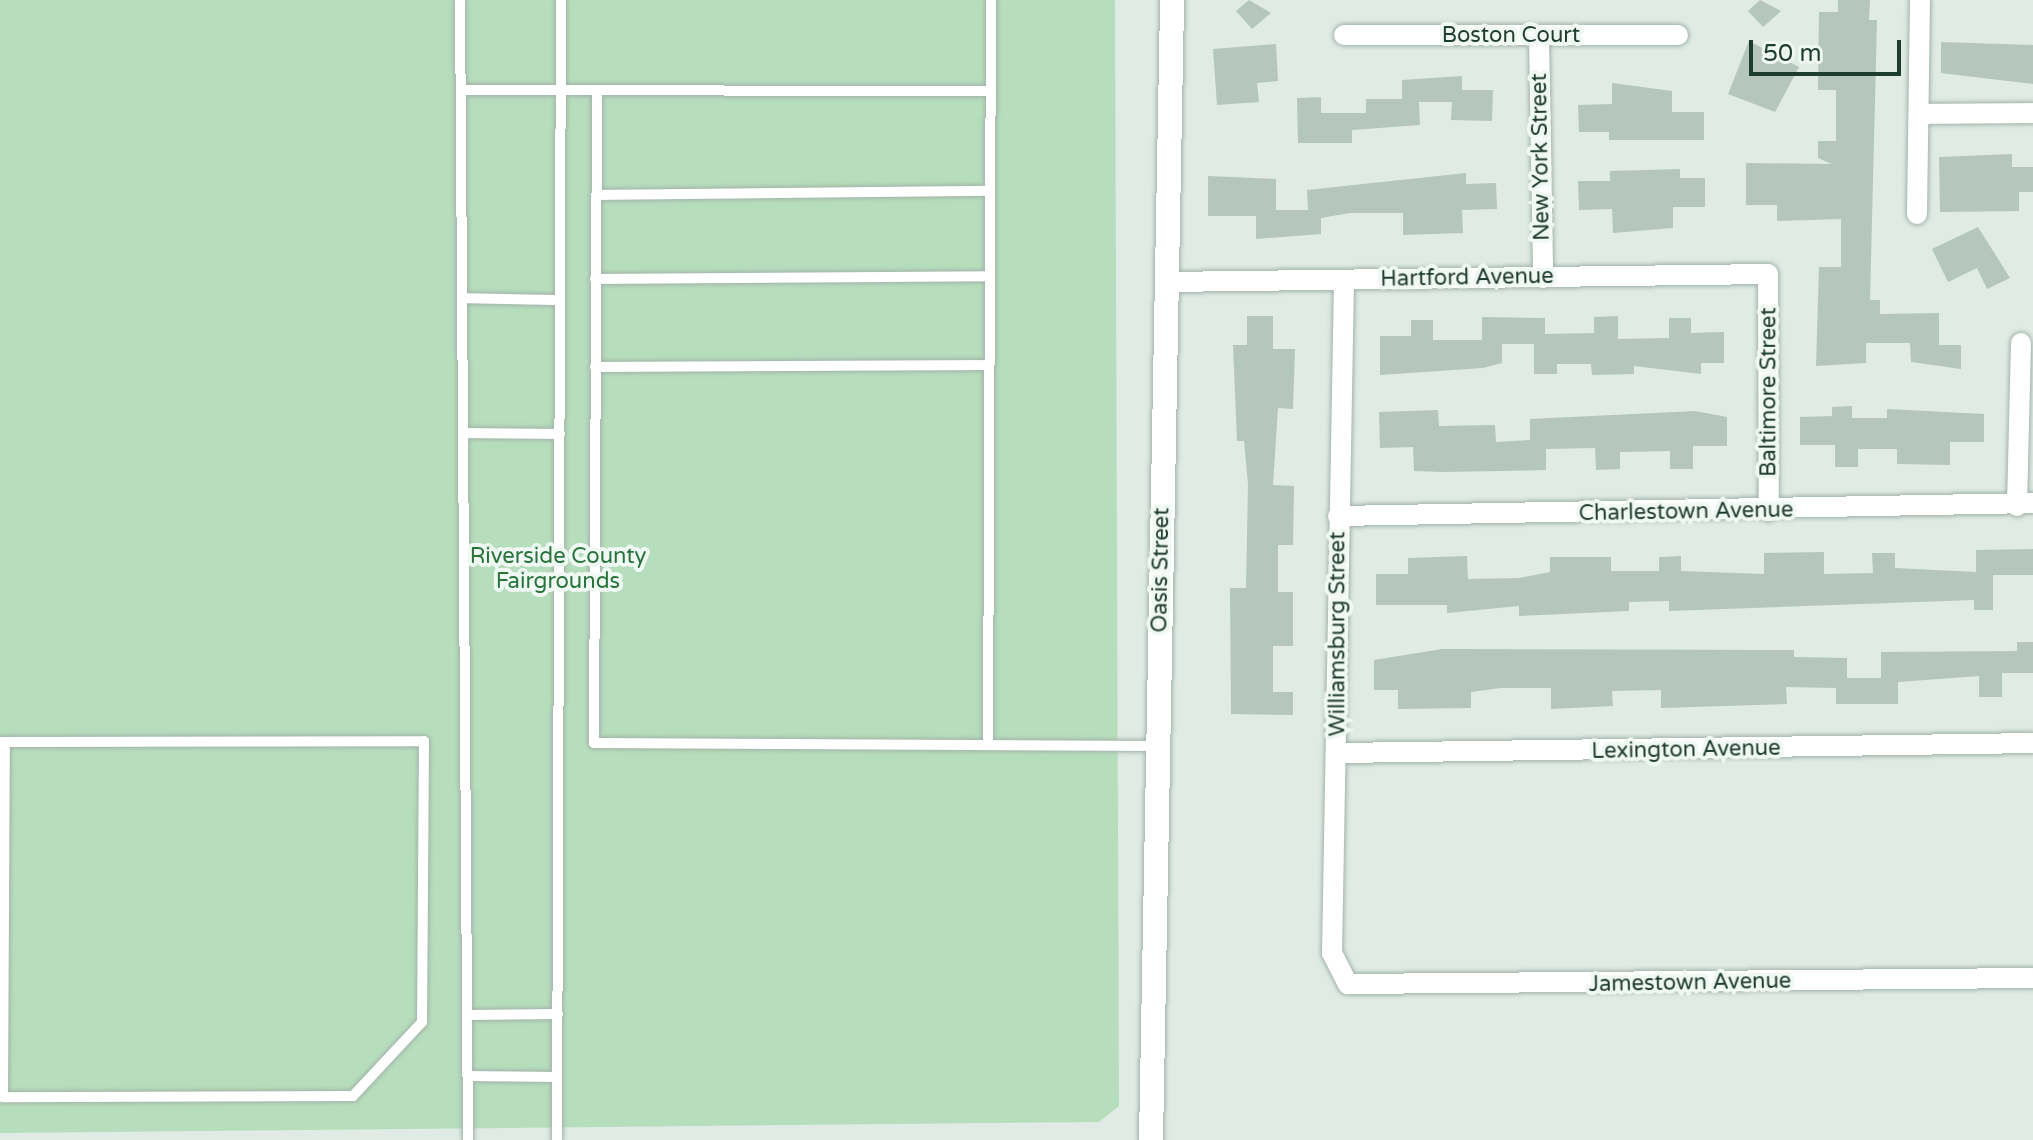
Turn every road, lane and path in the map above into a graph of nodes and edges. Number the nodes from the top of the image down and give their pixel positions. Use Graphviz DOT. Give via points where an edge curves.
graph roads {
  1 [pos="460,0"];
  2 [pos="561,0"];
  3 [pos="991,0"];
  4 [pos="1172,0"];
  5 [pos="1920,0"];
  6 [pos="1344,35"];
  7 [pos="1678,35"];
  8 [pos="1539,37"];
  9 [pos="461,90"];
  10 [pos="561,91"];
  11 [pos="597,91"];
  12 [pos="990,91"];
  13 [pos="2033,113"];
  14 [pos="1919,114"];
  15 [pos="988,191"];
  16 [pos="596,195"];
  17 [pos="1917,214"];
  18 [pos="1768,274"];
  19 [pos="988,276"];
  20 [pos="1543,278"];
  21 [pos="595,279"];
  22 [pos="1344,280"];
  23 [pos="1166,282"];
  24 [pos="462,298"];
  25 [pos="560,300"];
  26 [pos="2021,343"];
  27 [pos="987,365"];
  28 [pos="595,367"];
  29 [pos="463,433"];
  30 [pos="560,434"];
  31 [pos="2025,504"];
  32 [pos="1769,511"];
  33 [pos="1338,516"];
  34 [pos="3,742"];
  35 [pos="2033,743"];
  36 [pos="988,745"];
  37 [pos="1158,746"];
  38 [pos="1338,753"];
  39 [pos="2033,978"];
  40 [pos="1348,984"];
  41 [pos="558,1014"];
  42 [pos="467,1015"];
  43 [pos="468,1076"];
  44 [pos="557,1077"];
  45 [pos="468,1140"];
  46 [pos="557,1140"];
  47 [pos="1151,1140"];
  1 -- 9 [label="lane"];
  2 -- 10 [label="lane"];
  3 -- 12 [label="lane"];
  4 -- 23 [label="street, Oasis Street"];
  5 -- 14 [label="street"];
  6 -- 8 [label="street, Boston Court"];
  7 -- 8 [label="street, Boston Court"];
  8 -- 20 [label="street, New York Street"];
  9 -- 10 [label="lane"];
  9 -- 24 [label="lane"];
  10 -- 11 [label="lane"];
  10 -- 25 [label="lane"];
  11 -- 12 [label="lane"];
  11 -- 16 [label="lane"];
  12 -- 15 [label="lane"];
  13 -- 14 [label="street"];
  14 -- 17 [label="street"];
  15 -- 16 [label="lane"];
  15 -- 19 [label="lane"];
  16 -- 21 [label="lane"];
  18 -- 20 [label="street, Hartford Avenue"];
  18 -- 32 [label="street, Baltimore Street"];
  19 -- 21 [label="lane"];
  19 -- 27 [label="lane"];
  20 -- 22 [label="street, Hartford Avenue"];
  21 -- 28 [label="lane"];
  22 -- 23 [label="street, Hartford Avenue"];
  22 -- 33 [label="street, Williamsburg Street"];
  23 -- 37 [label="street, Oasis Street"];
  24 -- 25 [label="lane"];
  24 -- 29 [label="lane"];
  25 -- 30 [label="lane"];
  26 -- 31 [label="street"];
  27 -- 28 [label="lane"];
  27 -- 36 [label="lane"];
  28 -- 36 [label="lane" via="594,743"];
  29 -- 30 [label="lane"];
  29 -- 42 [label="lane"];
  30 -- 41 [label="lane"];
  31 -- 32 [label="street, Charlestown Avenue"];
  32 -- 33 [label="street, Charlestown Avenue"];
  33 -- 38 [label="street, Williamsburg Street"];
  34 -- 34 [label="lane" via="3,1097 353,1096 422,1022 424,741"];
  35 -- 38 [label="street, Lexington Avenue"];
  36 -- 37 [label="lane"];
  37 -- 47 [label="street, Oasis Street"];
  38 -- 40 [label="street, Williamsburg Street" via="1332,953"];
  39 -- 40 [label="street, Jamestown Avenue"];
  41 -- 42 [label="lane"];
  41 -- 44 [label="lane"];
  42 -- 43 [label="lane"];
  43 -- 44 [label="lane"];
  43 -- 45 [label="lane"];
  44 -- 46 [label="lane"];
}
